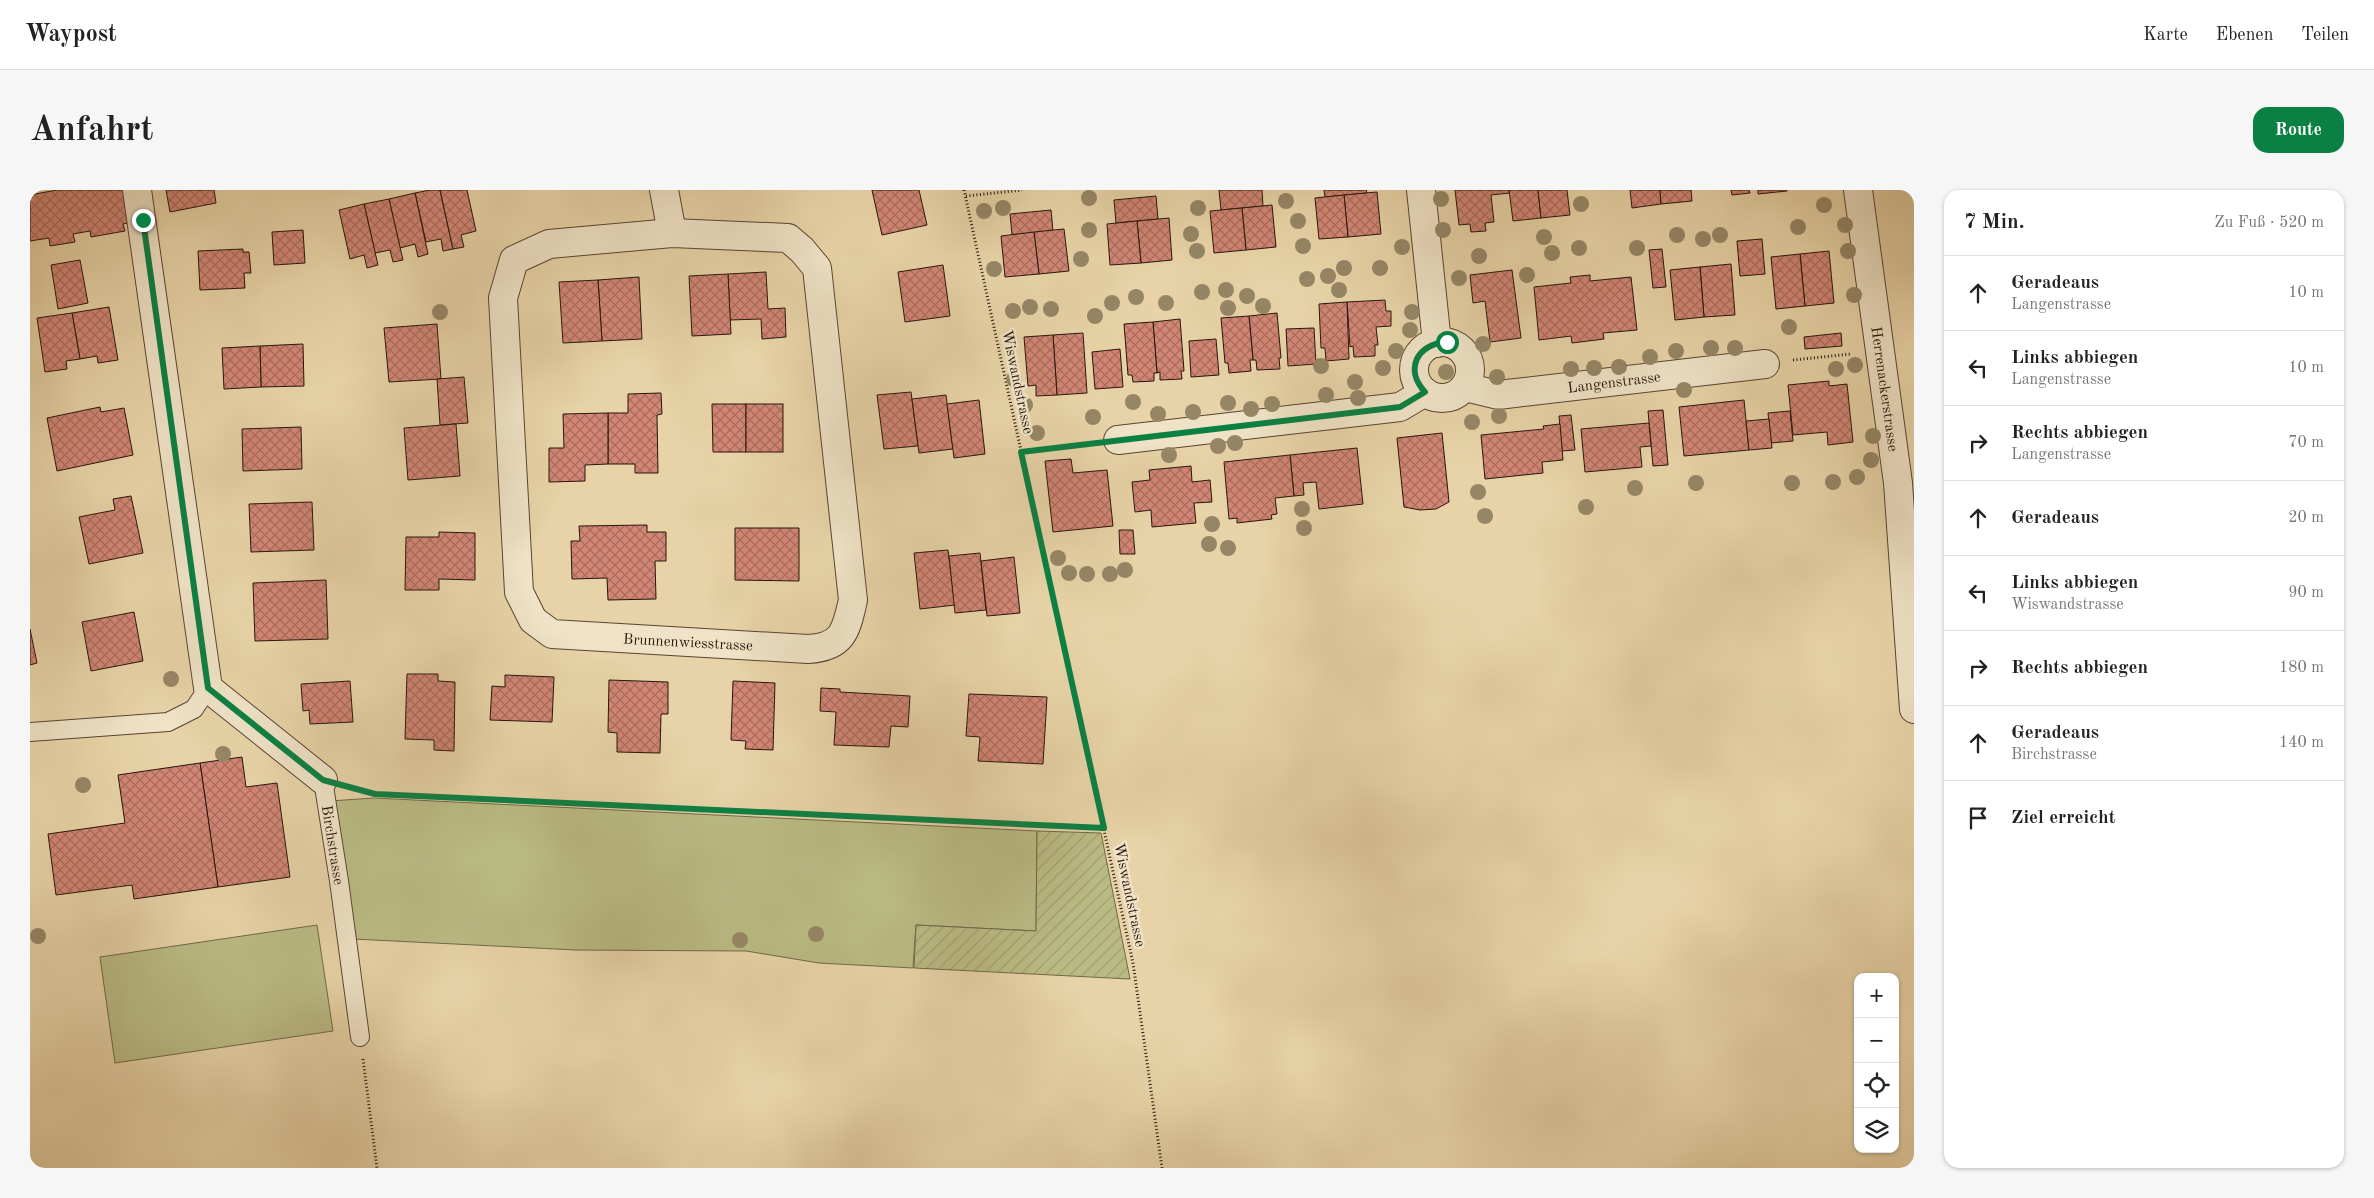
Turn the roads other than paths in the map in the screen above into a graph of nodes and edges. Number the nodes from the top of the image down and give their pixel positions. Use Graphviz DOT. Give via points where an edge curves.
graph roads {
  1 [pos="137,190"];
  2 [pos="664,190"];
  3 [pos="1421,190"];
  4 [pos="1858,190"];
  5 [pos="672,233"];
  6 [pos="1437,343"];
  7 [pos="1765,364"];
  8 [pos="1465,387"];
  9 [pos="1425,392"];
  10 [pos="1118,440"];
  11 [pos="208,688"];
  12 [pos="1914,709"];
  13 [pos="30,732"];
  14 [pos="323,780"];
  15 [pos="360,1037"];
  1 -- 11 [label="street"];
  2 -- 5 [label="street"];
  3 -- 6 [label="street"];
  4 -- 12 [label="street, Herrenackerstrasse" via="1898,483"];
  5 -- 5 [label="street, Brunnenwiesstrasse" via="550,244 514,260 502,298 519,592 532,620 552,634 825,648 839,640 848,623 853,600 817,268 788,238"];
  6 -- 8 [label="street" via="1447,342 1463,352 1470,369"];
  6 -- 9 [label="street" via="1422,352 1414,368 1415,377"];
  7 -- 8 [label="street, Langenstrasse" via="1498,396"];
  8 -- 9 [label="street" via="1458,394 1441,398"];
  9 -- 10 [label="street" via="1400,407"];
  11 -- 13 [label="lane" via="194,709 168,722"];
  11 -- 14 [label="street"];
  14 -- 15 [label="lane, Birchstrasse"];
}
